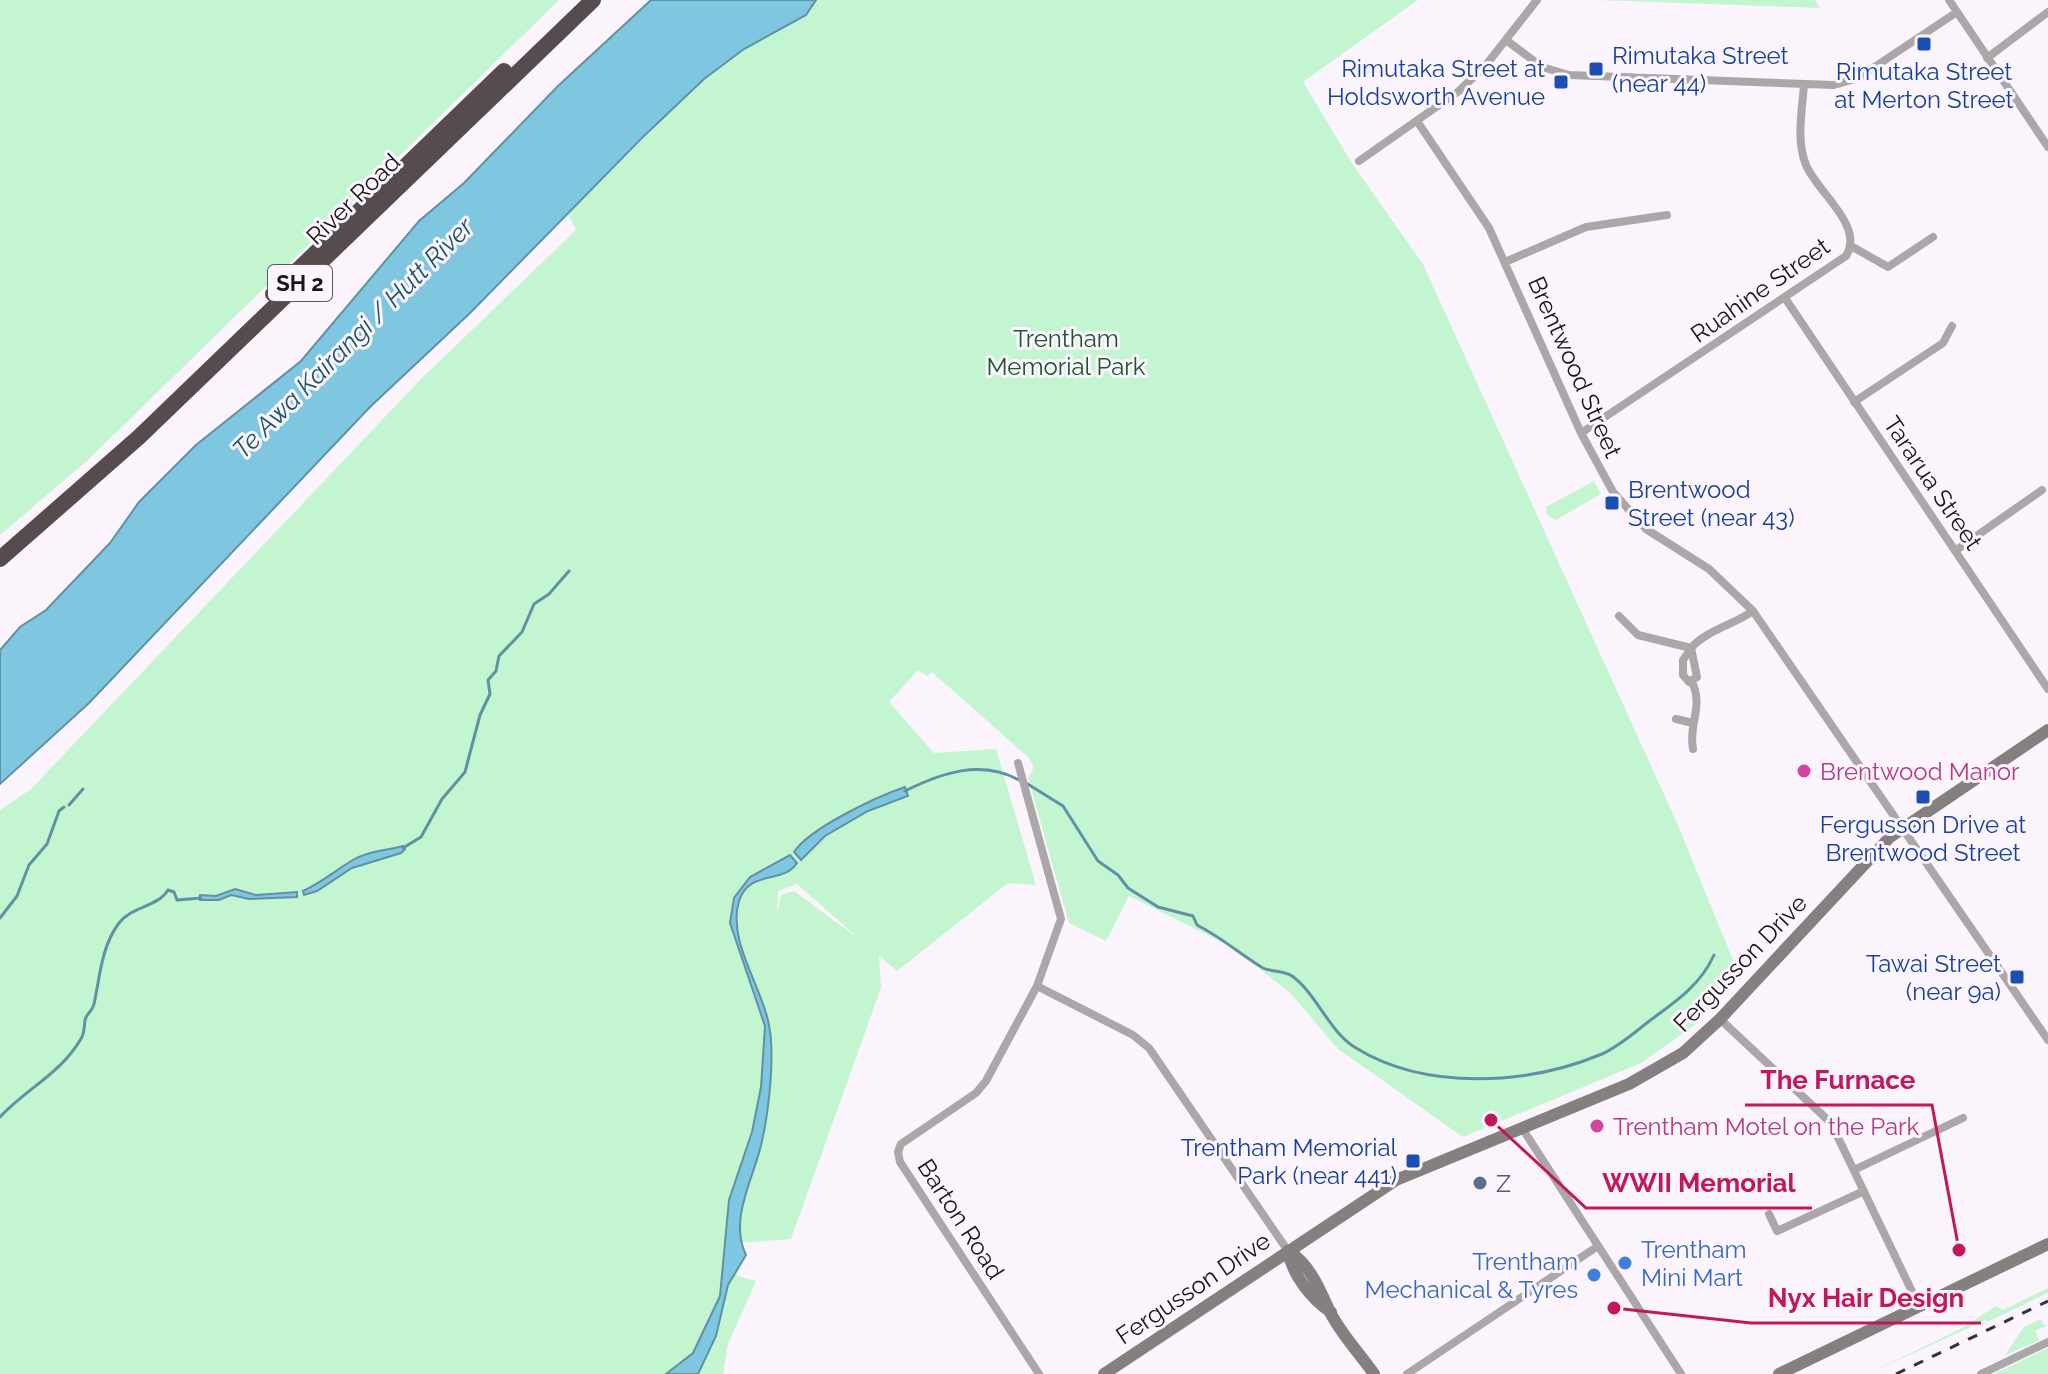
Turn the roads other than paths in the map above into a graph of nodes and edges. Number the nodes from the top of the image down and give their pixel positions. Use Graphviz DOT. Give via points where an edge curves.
graph roads {
  1 [pos="578,0"];
  2 [pos="593,0"];
  3 [pos="1537,0"];
  4 [pos="1951,1"];
  5 [pos="1957,12"];
  6 [pos="2048,12"];
  7 [pos="1506,40"];
  8 [pos="1987,58"];
  9 [pos="1804,85"];
  10 [pos="1417,121"];
  11 [pos="2048,147"];
  12 [pos="1359,161"];
  13 [pos="1667,215"];
  14 [pos="1933,237"];
  15 [pos="1851,246"];
  16 [pos="1505,262"];
  17 [pos="1785,298"];
  18 [pos="1952,326"];
  19 [pos="1854,402"];
  20 [pos="1581,433"];
  21 [pos="2042,490"];
  22 [pos="0,549"];
  23 [pos="1955,551"];
  24 [pos="0,559"];
  25 [pos="1753,611"];
  26 [pos="1619,616"];
  27 [pos="1691,649"];
  28 [pos="2048,689"];
  29 [pos="1676,719"];
  30 [pos="1693,723"];
  31 [pos="2048,730"];
  32 [pos="1693,749"];
  33 [pos="1018,763"];
  34 [pos="1903,827"];
  35 [pos="1037,986"];
  36 [pos="1720,1019"];
  37 [pos="2048,1040"];
  38 [pos="1963,1118"];
  39 [pos="1522,1128"];
  40 [pos="1854,1170"];
  41 [pos="1864,1191"];
  42 [pos="1769,1214"];
  43 [pos="2048,1244"];
  44 [pos="1598,1246"];
  45 [pos="1288,1251"];
  46 [pos="1919,1306"];
  47 [pos="2048,1342"];
  48 [pos="1682,1371"];
  49 [pos="1039,1374"];
  50 [pos="1104,1374"];
  51 [pos="1374,1374"];
  52 [pos="1407,1374"];
  53 [pos="1779,1374"];
  54 [pos="1981,1374"];
  1 -- 22 [label="highway, River Road / SH 2" via="112,452"];
  2 -- 24 [label="highway, River Road / SH 2" via="139,437"];
  3 -- 7 [label="street"];
  4 -- 5 [label="street"];
  5 -- 8 [label="street"];
  5 -- 9 [label="street" via="1858,78"];
  6 -- 8 [label="street"];
  7 -- 9 [label="street" via="1542,67 1569,75"];
  7 -- 10 [label="street" via="1459,91"];
  8 -- 11 [label="street"];
  9 -- 15 [label="street, Ruahine Street" via="1801,146 1806,165 1848,228"];
  10 -- 12 [label="street"];
  10 -- 16 [label="street, Brentwood Street" via="1489,228"];
  13 -- 16 [label="street" via="1586,227"];
  14 -- 15 [label="street" via="1888,267"];
  15 -- 17 [label="street, Ruahine Street" via="1841,260"];
  16 -- 20 [label="street, Brentwood Street"];
  17 -- 19 [label="street, Tararua Street"];
  17 -- 20 [label="street, Ruahine Street"];
  18 -- 19 [label="street" via="1943,343"];
  19 -- 23 [label="street, Tararua Street"];
  20 -- 25 [label="street, Brentwood Street" via="1599,471 1638,521 1709,569"];
  21 -- 23 [label="street"];
  23 -- 28 [label="street, Tararua Street"];
  25 -- 27 [label="street"];
  25 -- 34 [label="street, Brentwood Street"];
  26 -- 27 [label="street" via="1638,635"];
  27 -- 30 [label="street" via="1699,704"];
  29 -- 30 [label="street"];
  30 -- 32 [label="street"];
  31 -- 34 [label="main road, Fergusson Drive"];
  33 -- 35 [label="street" via="1061,919"];
  34 -- 36 [label="main road, Fergusson Drive"];
  34 -- 37 [label="street, Brentwood Street"];
  35 -- 45 [label="street" via="1149,1048"];
  35 -- 49 [label="street, Barton Road" via="986,1081 964,1103 901,1144 898,1152"];
  36 -- 39 [label="main road, Fergusson Drive" via="1658,1070"];
  36 -- 40 [label="street" via="1824,1114"];
  38 -- 40 [label="street"];
  39 -- 44 [label="street"];
  39 -- 45 [label="main road, Fergusson Drive" via="1396,1180"];
  40 -- 41 [label="street"];
  41 -- 42 [label="street" via="1777,1231"];
  41 -- 46 [label="street"];
  43 -- 46 [label="main road"];
  44 -- 48 [label="street"];
  44 -- 52 [label="street"];
  45 -- 50 [label="main road, Fergusson Drive"];
  45 -- 51 [label="main road" via="1300,1258"];
  46 -- 53 [label="main road"];
  47 -- 54 [label="street"];
}
